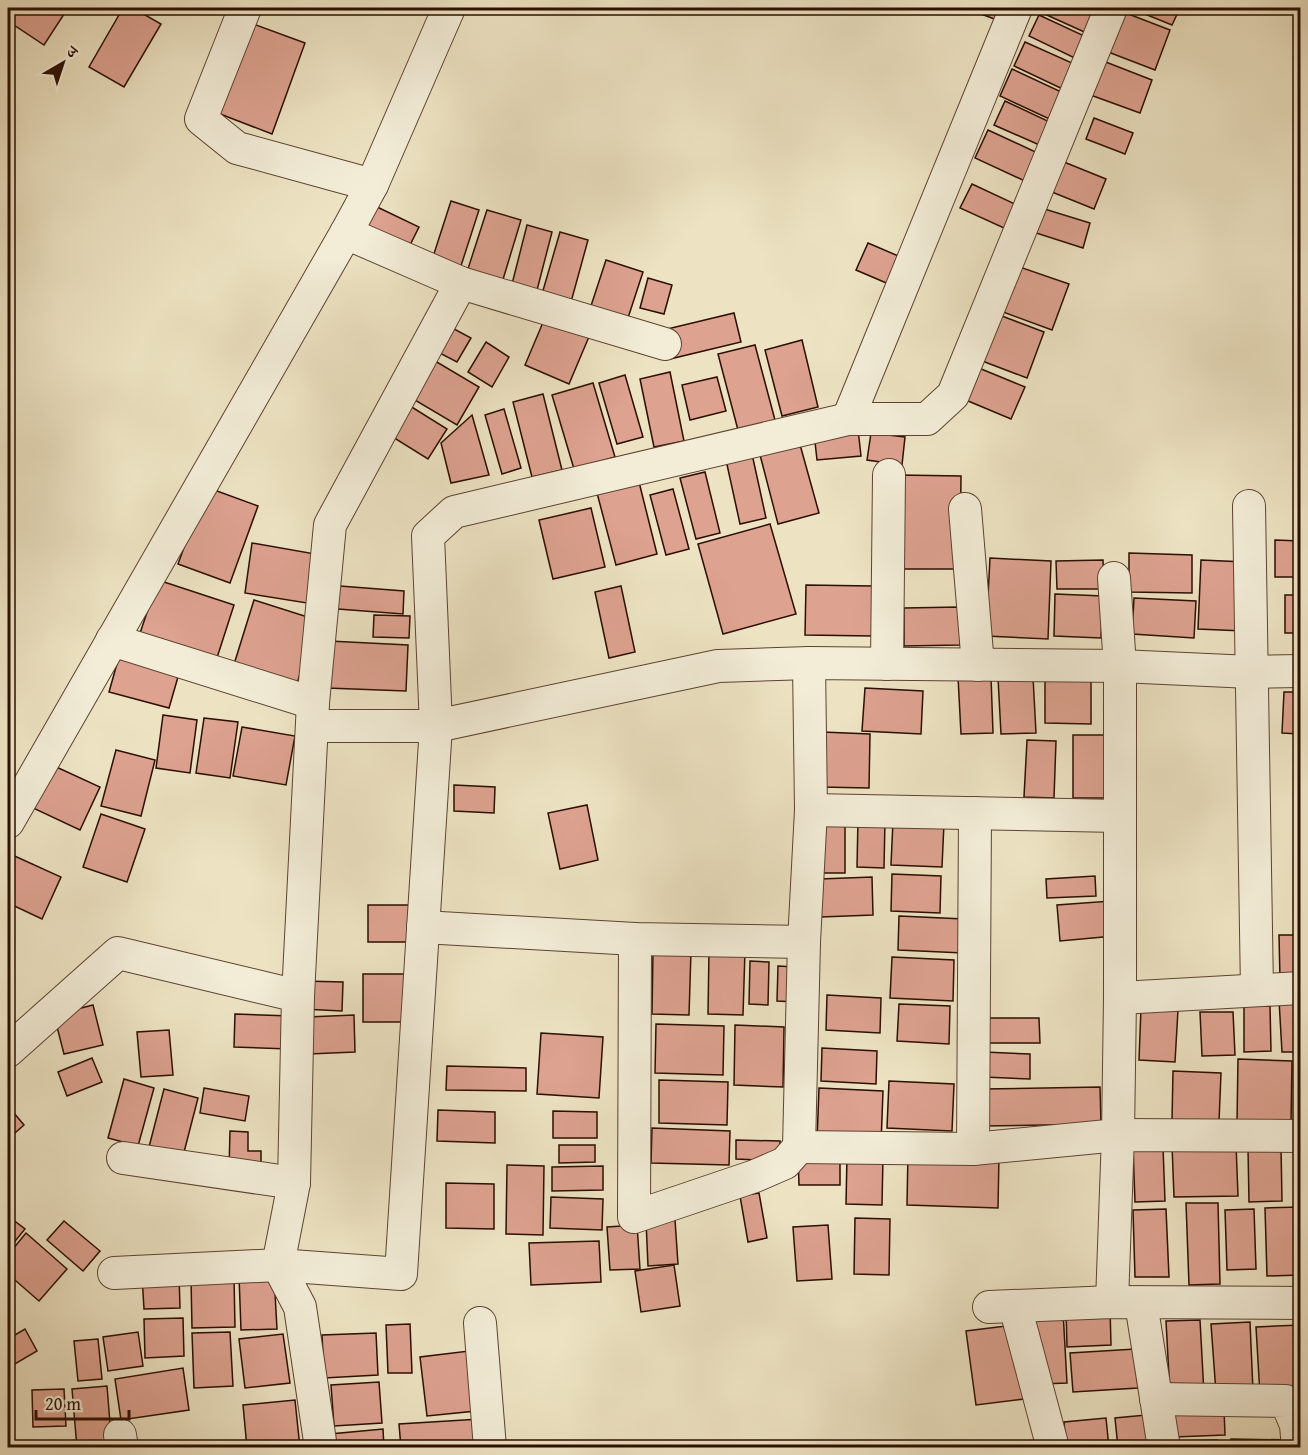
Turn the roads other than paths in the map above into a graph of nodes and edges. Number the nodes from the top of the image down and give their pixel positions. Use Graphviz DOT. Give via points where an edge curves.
graph roads {
  1 [pos="245,8"];
  2 [pos="449,8"];
  3 [pos="1016,8"];
  4 [pos="1111,8"];
  5 [pos="372,185"];
  6 [pos="346,233"];
  7 [pos="461,284"];
  8 [pos="665,344"];
  9 [pos="848,419"];
  10 [pos="889,475"];
  11 [pos="1249,506"];
  12 [pos="965,509"];
  13 [pos="1114,578"];
  14 [pos="112,640"];
  15 [pos="809,663"];
  16 [pos="887,664"];
  17 [pos="978,665"];
  18 [pos="1120,666"];
  19 [pos="1300,671"];
  20 [pos="1251,672"];
  21 [pos="312,715"];
  22 [pos="436,726"];
  23 [pos="811,810"];
  24 [pos="975,813"];
  25 [pos="1119,816"];
  26 [pos="8,822"];
  27 [pos="423,927"];
  28 [pos="635,939"];
  29 [pos="804,942"];
  30 [pos="1300,988"];
  31 [pos="1257,990"];
  32 [pos="298,996"];
  33 [pos="1120,998"];
  34 [pos="8,1051"];
  35 [pos="1118,1135"];
  36 [pos="1300,1136"];
  37 [pos="799,1147"];
  38 [pos="973,1149"];
  39 [pos="123,1158"];
  40 [pos="294,1183"];
  41 [pos="278,1264"];
  42 [pos="114,1273"];
  43 [pos="1127,1303"];
  44 [pos="1300,1303"];
  45 [pos="480,1323"];
  46 [pos="1156,1399"];
  47 [pos="321,1448"];
  48 [pos="490,1448"];
  49 [pos="1053,1448"];
  50 [pos="1164,1448"];
  51 [pos="1298,1448"];
  1 -- 5 [label="street" via="201,119 237,148"];
  2 -- 5 [label="street"];
  3 -- 9 [label="street"];
  4 -- 9 [label="street" via="953,395 927,420"];
  5 -- 6 [label="street"];
  6 -- 7 [label="street"];
  6 -- 14 [label="street"];
  7 -- 8 [label="street"];
  7 -- 21 [label="street" via="330,525"];
  9 -- 22 [label="street" via="454,512 428,536"];
  10 -- 16 [label="street"];
  11 -- 20 [label="street"];
  12 -- 17 [label="street"];
  13 -- 18 [label="street"];
  14 -- 21 [label="street"];
  14 -- 26 [label="street"];
  15 -- 16 [label="street"];
  15 -- 22 [label="street" via="718,666"];
  15 -- 23 [label="street"];
  16 -- 17 [label="street"];
  17 -- 18 [label="street"];
  18 -- 20 [label="street"];
  18 -- 25 [label="street"];
  19 -- 20 [label="street"];
  20 -- 31 [label="street"];
  21 -- 22 [label="street"];
  21 -- 32 [label="street"];
  22 -- 27 [label="street"];
  23 -- 24 [label="street"];
  23 -- 29 [label="street"];
  24 -- 25 [label="street"];
  24 -- 38 [label="street"];
  25 -- 33 [label="street"];
  27 -- 28 [label="street"];
  27 -- 41 [label="street" via="401,1274"];
  28 -- 29 [label="street"];
  28 -- 37 [label="street" via="634,1217 755,1176 784,1163"];
  29 -- 37 [label="street"];
  30 -- 31 [label="street"];
  31 -- 33 [label="street"];
  32 -- 34 [label="street" via="118,953"];
  32 -- 40 [label="street"];
  33 -- 35 [label="street"];
  35 -- 36 [label="street"];
  35 -- 38 [label="street"];
  35 -- 43 [label="street"];
  37 -- 38 [label="street"];
  39 -- 40 [label="street"];
  40 -- 41 [label="street"];
  41 -- 42 [label="street"];
  41 -- 47 [label="street" via="300,1307"];
  43 -- 44 [label="street"];
  43 -- 46 [label="street"];
  43 -- 49 [label="street" via="1002,1307"];
  45 -- 48 [label="street"];
  46 -- 50 [label="street"];
  46 -- 51 [label="street" via="1286,1401 1296,1425"];
}
